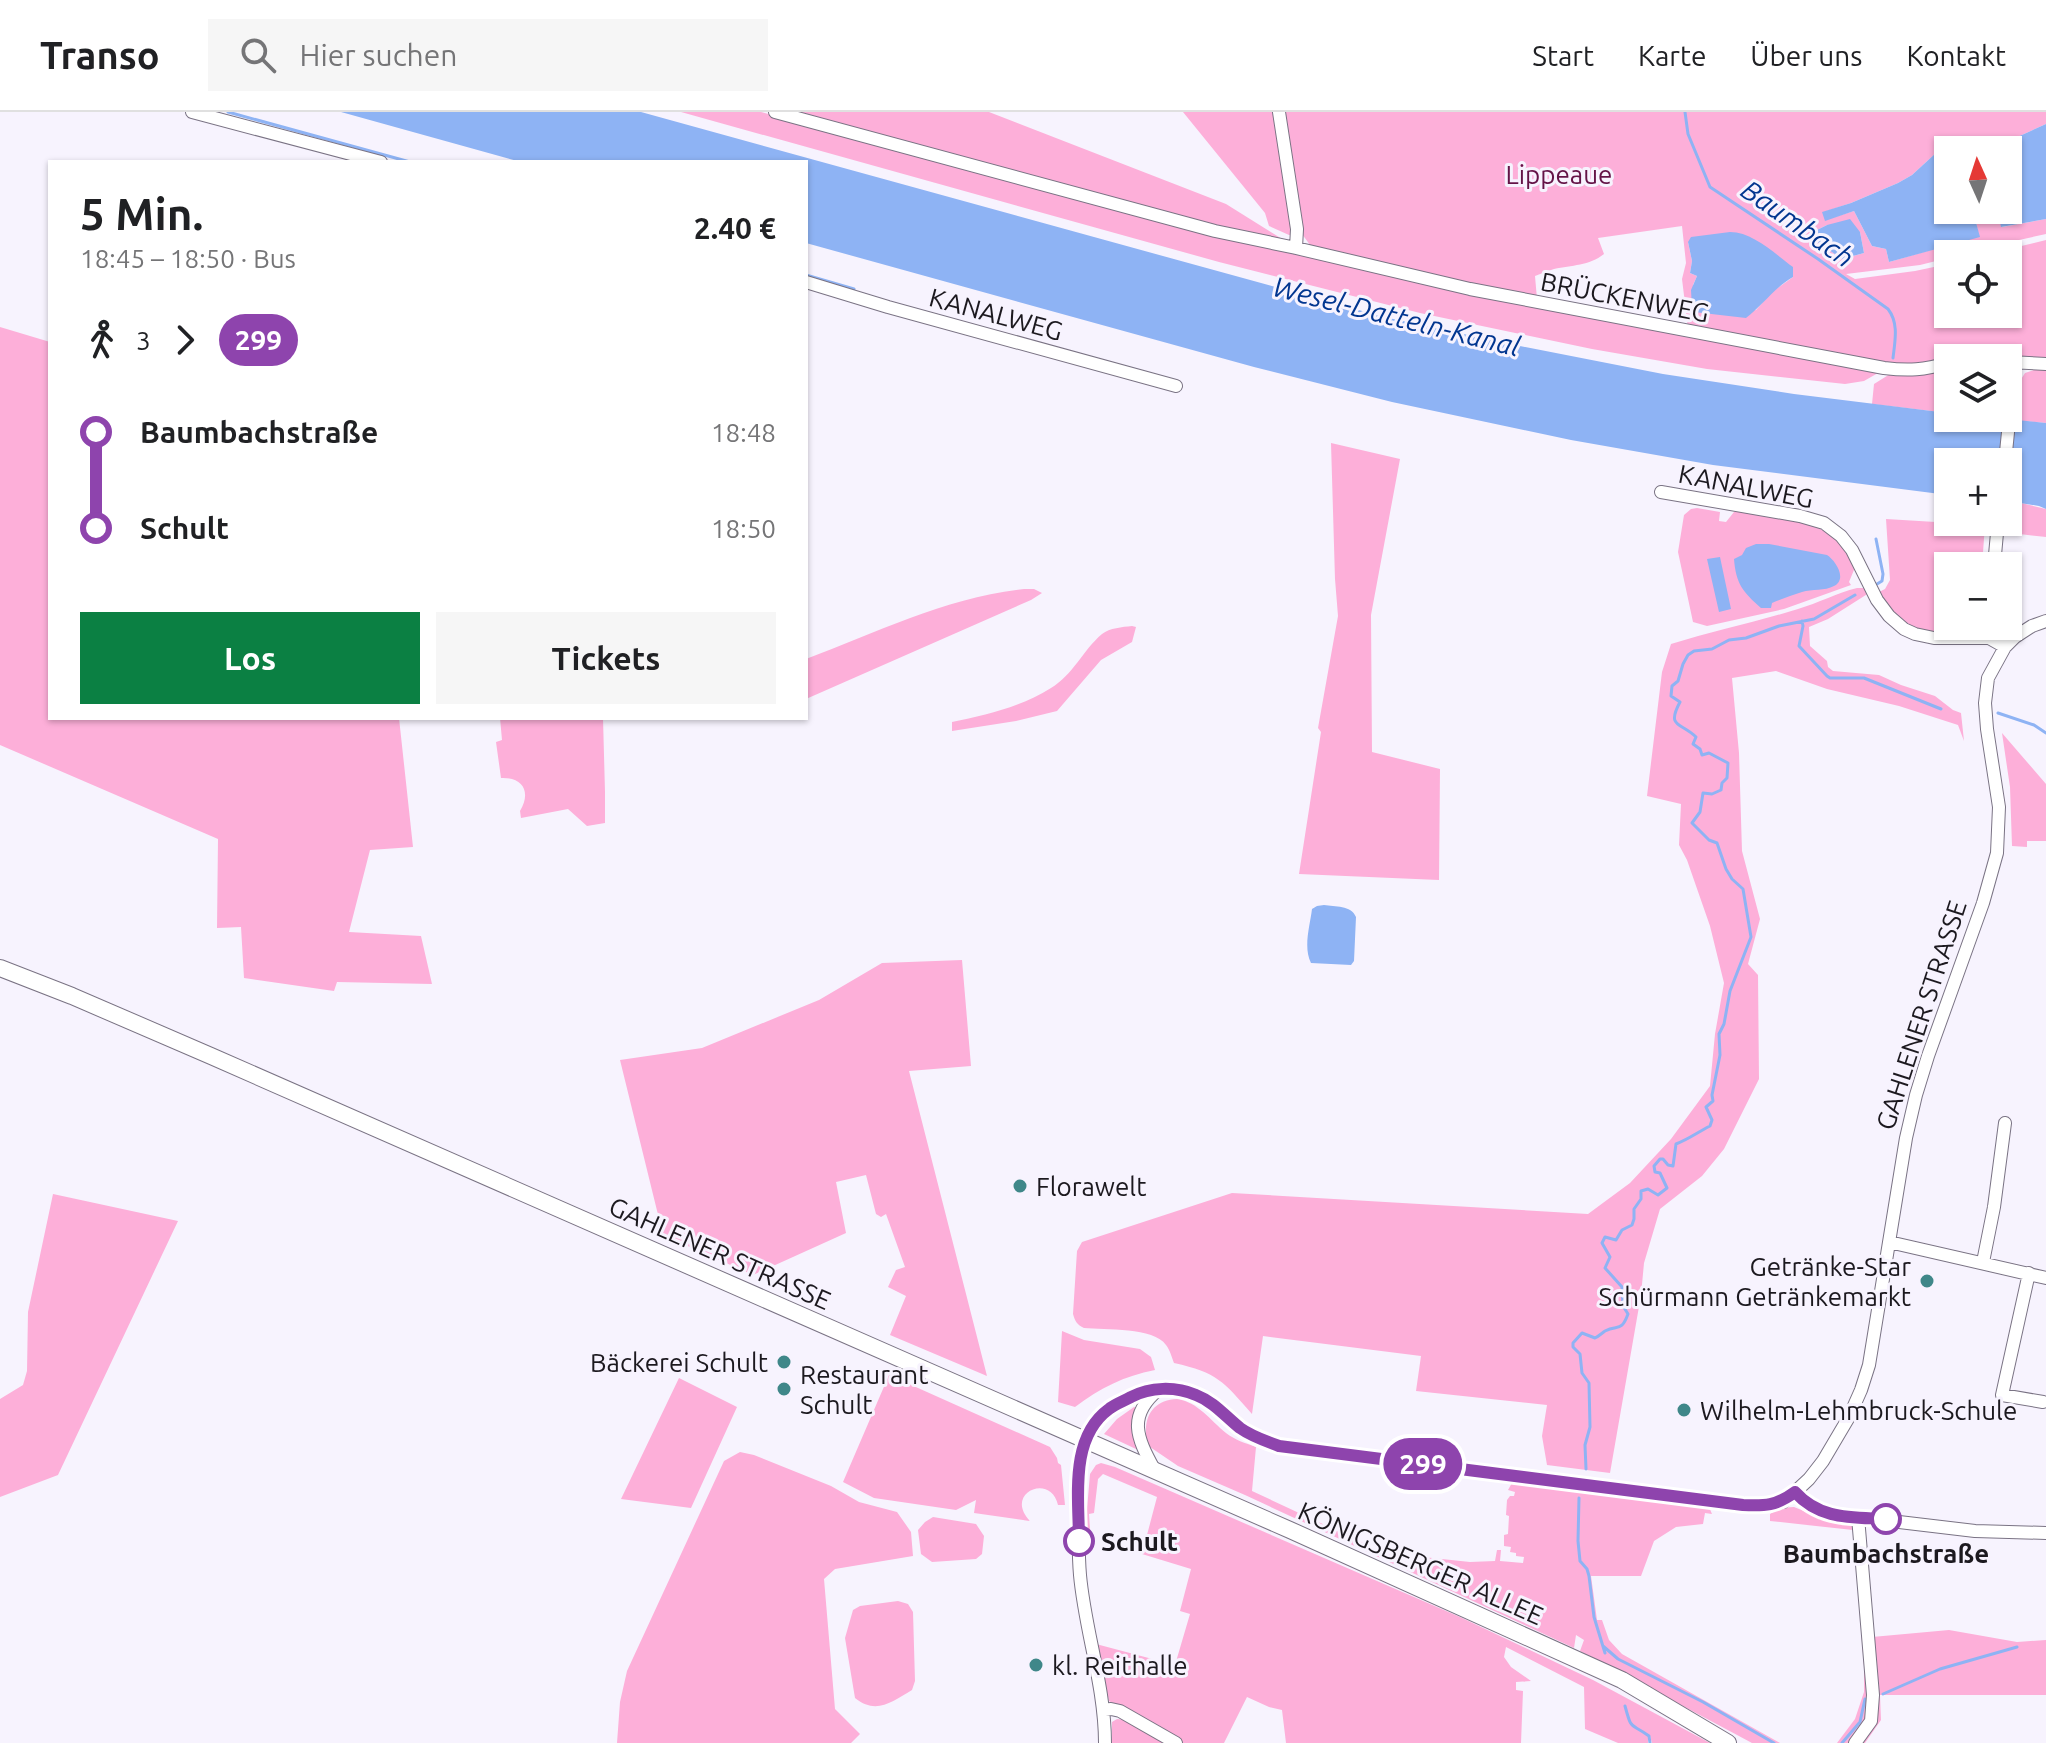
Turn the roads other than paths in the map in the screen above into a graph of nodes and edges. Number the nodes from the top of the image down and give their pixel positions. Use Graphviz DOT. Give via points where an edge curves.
graph roads {
  1 [pos="192,112"];
  2 [pos="775,112"];
  3 [pos="1279,112"];
  4 [pos="373,160"];
  5 [pos="1296,248"];
  6 [pos="808,283"];
  7 [pos="2022,363"];
  8 [pos="2046,364"];
  9 [pos="1934,367"];
  10 [pos="1176,386"];
  11 [pos="1661,492"];
  12 [pos="2046,621"];
  13 [pos="1934,638"];
  14 [pos="1998,640"];
  15 [pos="2005,647"];
  16 [pos="0,968"];
  17 [pos="2005,1123"];
  18 [pos="1889,1242"];
  19 [pos="1983,1262"];
  20 [pos="2029,1273"];
  21 [pos="2046,1278"];
  22 [pos="1161,1388"];
  23 [pos="2043,1402"];
  24 [pos="1087,1439"];
  25 [pos="1154,1469"];
  26 [pos="1795,1492"];
  27 [pos="1858,1517"];
  28 [pos="2046,1533"];
  29 [pos="1103,1710"];
  30 [pos="1105,1743"];
  31 [pos="1176,1743"];
  32 [pos="1728,1743"];
  33 [pos="1855,1743"];
  1 -- 4 [label="street"];
  2 -- 5 [label="street, BRÜCKENWEG" via="1215,231"];
  3 -- 5 [label="street"];
  5 -- 9 [label="street, BRÜCKENWEG" via="1470,289 1884,368"];
  6 -- 10 [label="street, KANALWEG"];
  7 -- 8 [label="street"];
  11 -- 13 [label="street, KANALWEG" via="1824,523 1852,550 1889,616 1904,629"];
  12 -- 15 [label="street, GAHLENER STRASSE"];
  14 -- 15 [label="street, KANALWEG"];
  15 -- 18 [label="street, GAHLENER STRASSE" via="1988,678 1985,703 1999,807 1997,853 1916,1095"];
  16 -- 24 [label="main road, GAHLENER STRASSE"];
  17 -- 19 [label="street"];
  18 -- 19 [label="street"];
  18 -- 26 [label="street, GAHLENER STRASSE" via="1861,1390 1823,1461"];
  19 -- 20 [label="street"];
  20 -- 21 [label="street"];
  20 -- 23 [label="street" via="2002,1395"];
  22 -- 24 [label="street" via="1109,1409"];
  22 -- 25 [label="street" via="1140,1412 1137,1430"];
  22 -- 26 [label="street, GAHLENER STRASSE" via="1207,1399 1241,1429 1279,1446 1743,1505 1783,1502"];
  24 -- 25 [label="main road, KÖNIGSBERGER ALLEE"];
  24 -- 29 [label="street" via="1078,1482 1080,1575"];
  25 -- 32 [label="main road, KÖNIGSBERGER ALLEE" via="1622,1680"];
  26 -- 27 [label="street" via="1823,1513"];
  27 -- 28 [label="street" via="1975,1531"];
  27 -- 33 [label="street" via="1873,1704 1871,1721"];
  29 -- 30 [label="street"];
  29 -- 31 [label="street" via="1120,1711"];
}
